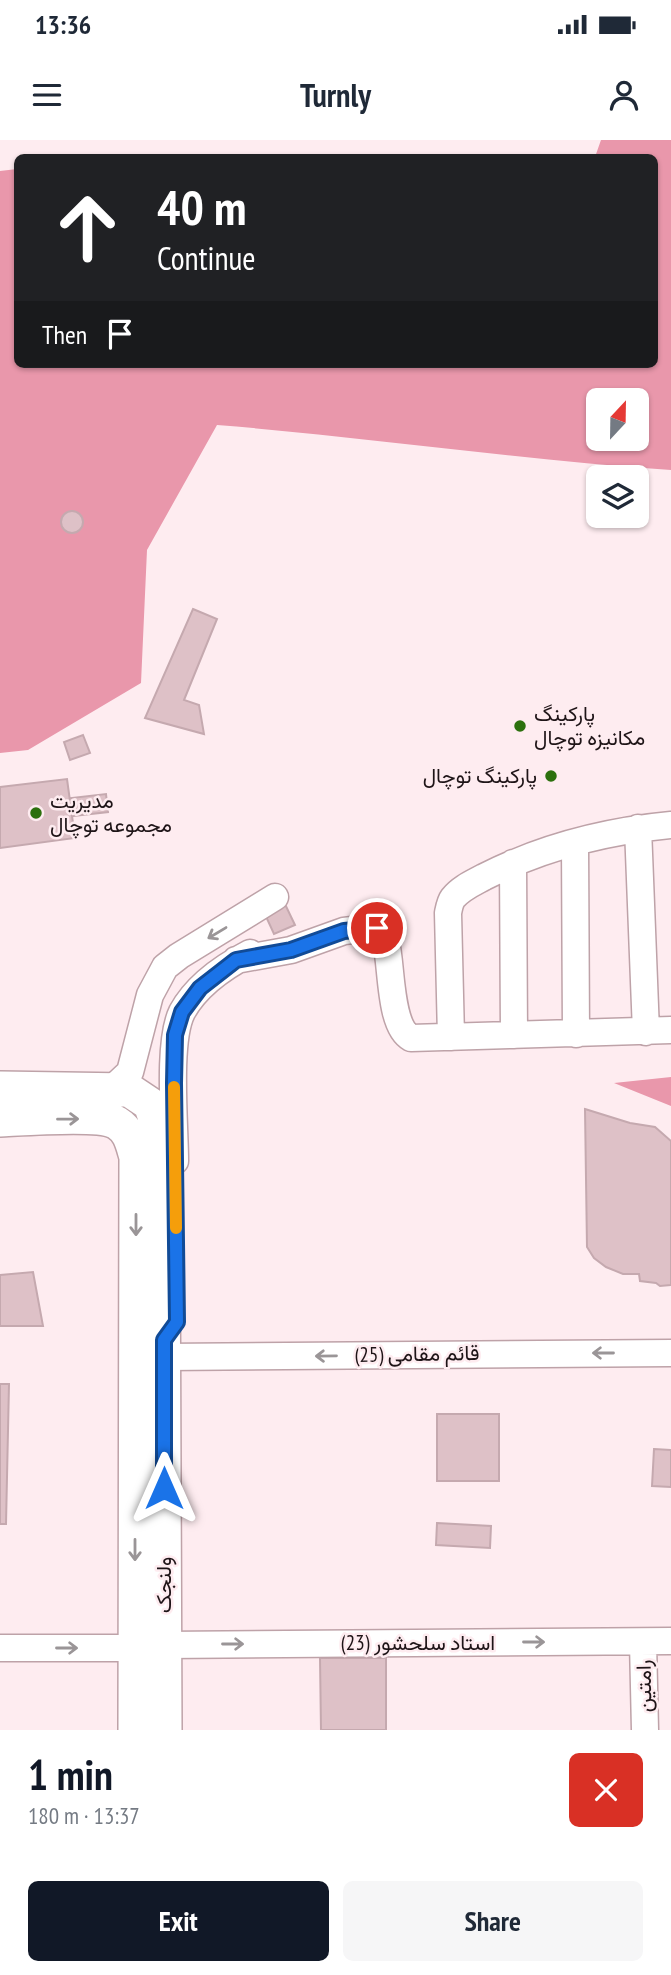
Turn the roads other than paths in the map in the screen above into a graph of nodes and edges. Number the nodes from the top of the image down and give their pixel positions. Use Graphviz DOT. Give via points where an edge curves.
graph roads {
  1 [pos="671,825"];
  2 [pos="638,828"];
  3 [pos="575,843"];
  4 [pos="513,863"];
  5 [pos="275,897"];
  6 [pos="293,933"];
  7 [pos="236,960"];
  8 [pos="142,1023"];
  9 [pos="658,1031"];
  10 [pos="576,1034"];
  11 [pos="175,1035"];
  12 [pos="514,1035"];
  13 [pos="451,1037"];
  14 [pos="0,1088"];
  15 [pos="113,1088"];
  16 [pos="0,1120"];
  17 [pos="164,1349"];
  18 [pos="671,1353"];
  19 [pos="671,1641"];
  20 [pos="643,1642"];
  21 [pos="149,1646"];
  22 [pos="0,1648"];
  23 [pos="135,1730"];
  24 [pos="165,1730"];
  25 [pos="645,1730"];
  1 -- 2 [label="street"];
  2 -- 3 [label="street"];
  2 -- 9 [label="street"];
  3 -- 4 [label="street"];
  3 -- 10 [label="street"];
  4 -- 12 [label="street"];
  4 -- 13 [label="street" via="451,899"];
  5 -- 8 [label="street, one-way" via="165,967"];
  6 -- 7 [label="street"];
  7 -- 11 [label="street" via="200,988 182,1012"];
  7 -- 13 [label="street" via="291,950 344,931 377,928 385,940 403,1034"];
  8 -- 11 [label="street"];
  8 -- 15 [label="street" via="130,1072"];
  9 -- 10 [label="street"];
  10 -- 12 [label="street"];
  11 -- 17 [label="street" via="177,1322"];
  12 -- 13 [label="street"];
  14 -- 15 [label="main road, ولنجک"];
  15 -- 17 [label="main road, ولنجک" via="141,1096 150,1104 158,1127"];
  16 -- 21 [label="main road, ولنجک, one-way" via="97,1118 116,1122 130,1135 136,1157"];
  18 -- 17 [label="street, قائم مقامی (25), one-way"];
  17 -- 21 [label="main road, ولنجک"];
  19 -- 20 [label="street, استاد سلحشور (23)"];
  21 -- 20 [label="street, استاد سلحشور (23), one-way"];
  20 -- 25 [label="street, رامتین"];
  22 -- 21 [label="street, استاد سلحشور (23), one-way"];
  21 -- 23 [label="main road, ولنجک"];
  21 -- 24 [label="main road, ولنجک"];
}
